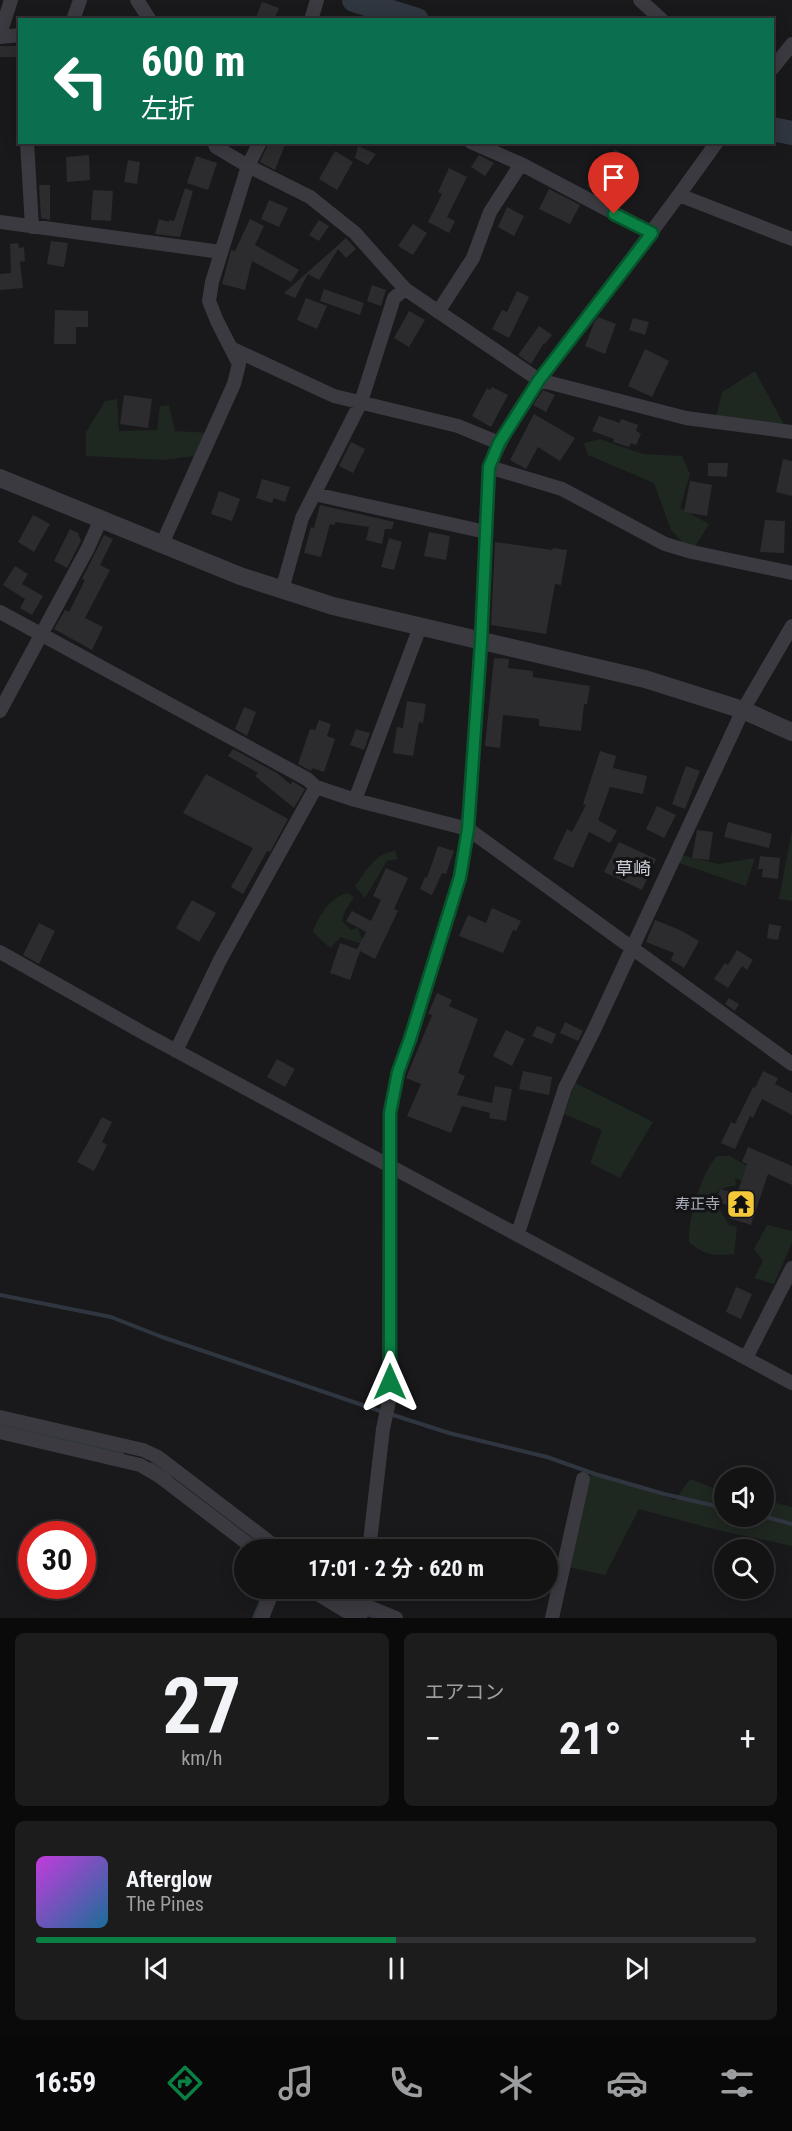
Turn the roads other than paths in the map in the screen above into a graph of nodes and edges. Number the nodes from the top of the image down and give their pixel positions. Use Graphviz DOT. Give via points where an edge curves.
graph roads {
  1 [pos="11,0"];
  2 [pos="80,0"];
  3 [pos="137,0"];
  4 [pos="317,0"];
  5 [pos="640,0"];
  6 [pos="74,18"];
  7 [pos="149,18"];
  8 [pos="312,18"];
  9 [pos="660,18"];
  10 [pos="18,34"];
  11 [pos="0,36"];
  12 [pos="792,44"];
  13 [pos="774,66"];
  14 [pos="27,144"];
  15 [pos="215,144"];
  16 [pos="259,144"];
  17 [pos="476,144"];
  18 [pos="716,144"];
  19 [pos="521,164"];
  20 [pos="248,166"];
  21 [pos="679,195"];
  22 [pos="0,222"];
  23 [pos="32,227"];
  24 [pos="652,233"];
  25 [pos="792,238"];
  26 [pos="220,252"];
  27 [pos="405,289"];
  28 [pos="438,312"];
  29 [pos="233,349"];
  30 [pos="539,380"];
  31 [pos="361,402"];
  32 [pos="792,432"];
  33 [pos="499,443"];
  34 [pos="489,467"];
  35 [pos="0,478"];
  36 [pos="314,494"];
  37 [pos="101,519"];
  38 [pos="486,532"];
  39 [pos="162,544"];
  40 [pos="792,573"];
  41 [pos="282,590"];
  42 [pos="0,612"];
  43 [pos="792,626"];
  44 [pos="420,627"];
  45 [pos="42,635"];
  46 [pos="481,642"];
  47 [pos="743,710"];
  48 [pos="0,711"];
  49 [pos="792,732"];
  50 [pos="316,787"];
  51 [pos="355,800"];
  52 [pos="468,829"];
  53 [pos="633,948"];
  54 [pos="0,952"];
  55 [pos="176,1051"];
  56 [pos="792,1064"];
  57 [pos="390,1166"];
  58 [pos="518,1233"];
  59 [pos="792,1268"];
  60 [pos="746,1358"];
  61 [pos="792,1383"];
  62 [pos="0,1417"];
  63 [pos="0,1432"];
  64 [pos="583,1479"];
  65 [pos="242,1539"];
  66 [pos="266,1539"];
  67 [pos="370,1539"];
  68 [pos="270,1599"];
  69 [pos="330,1599"];
  70 [pos="344,1599"];
  71 [pos="363,1599"];
  72 [pos="360,1614"];
  73 [pos="262,1618"];
  74 [pos="396,1618"];
  75 [pos="552,1618"];
  1 -- 11 [label="street"];
  2 -- 6 [label="street"];
  3 -- 7 [label="street"];
  4 -- 8 [label="street"];
  5 -- 9 [label="street"];
  10 -- 11 [label="street"];
  12 -- 13 [label="street"];
  14 -- 23 [label="street"];
  15 -- 20 [label="street"];
  16 -- 20 [label="street"];
  17 -- 19 [label="street"];
  18 -- 21 [label="street"];
  19 -- 24 [label="street"];
  19 -- 28 [label="street" via="490,212 473,258"];
  20 -- 26 [label="street"];
  20 -- 27 [label="street" via="310,197 355,233"];
  21 -- 24 [label="street"];
  21 -- 25 [label="street"];
  22 -- 23 [label="street"];
  23 -- 26 [label="street"];
  24 -- 30 [label="street"];
  26 -- 29 [label="street" via="209,301"];
  27 -- 28 [label="street"];
  27 -- 31 [label="street" via="394,298"];
  28 -- 30 [label="street"];
  29 -- 31 [label="street" via="334,396"];
  29 -- 39 [label="street" via="239,364 234,384"];
  30 -- 32 [label="street" via="686,418"];
  30 -- 33 [label="street"];
  31 -- 33 [label="street" via="458,426"];
  31 -- 36 [label="street"];
  33 -- 34 [label="street"];
  34 -- 38 [label="street"];
  34 -- 40 [label="street" via="562,489 665,544"];
  35 -- 37 [label="street"];
  36 -- 38 [label="street"];
  36 -- 41 [label="street" via="302,518"];
  37 -- 39 [label="street"];
  37 -- 45 [label="street"];
  38 -- 46 [label="street"];
  39 -- 41 [label="street"];
  41 -- 44 [label="street"];
  42 -- 45 [label="street"];
  43 -- 47 [label="street"];
  44 -- 46 [label="street"];
  44 -- 51 [label="street"];
  45 -- 48 [label="street"];
  45 -- 50 [label="street"];
  46 -- 47 [label="street" via="645,679"];
  46 -- 52 [label="street"];
  47 -- 49 [label="street"];
  47 -- 53 [label="street"];
  50 -- 51 [label="street"];
  50 -- 55 [label="street" via="219,960"];
  51 -- 52 [label="street"];
  52 -- 53 [label="street"];
  52 -- 57 [label="street" via="460,877 398,1072 390,1113"];
  53 -- 56 [label="street"];
  53 -- 58 [label="street" via="565,1088"];
  54 -- 55 [label="street"];
  55 -- 57 [label="street"];
  57 -- 58 [label="street"];
  57 -- 67 [label="street" via="389,1401"];
  58 -- 60 [label="street"];
  59 -- 60 [label="street"];
  60 -- 61 [label="street"];
  62 -- 66 [label="street" via="150,1454"];
  63 -- 65 [label="street" via="140,1465"];
  64 -- 75 [label="street"];
  68 -- 73 [label="street"];
  69 -- 72 [label="street"];
  70 -- 72 [label="street"];
  71 -- 72 [label="street"];
  72 -- 74 [label="street"];
}
